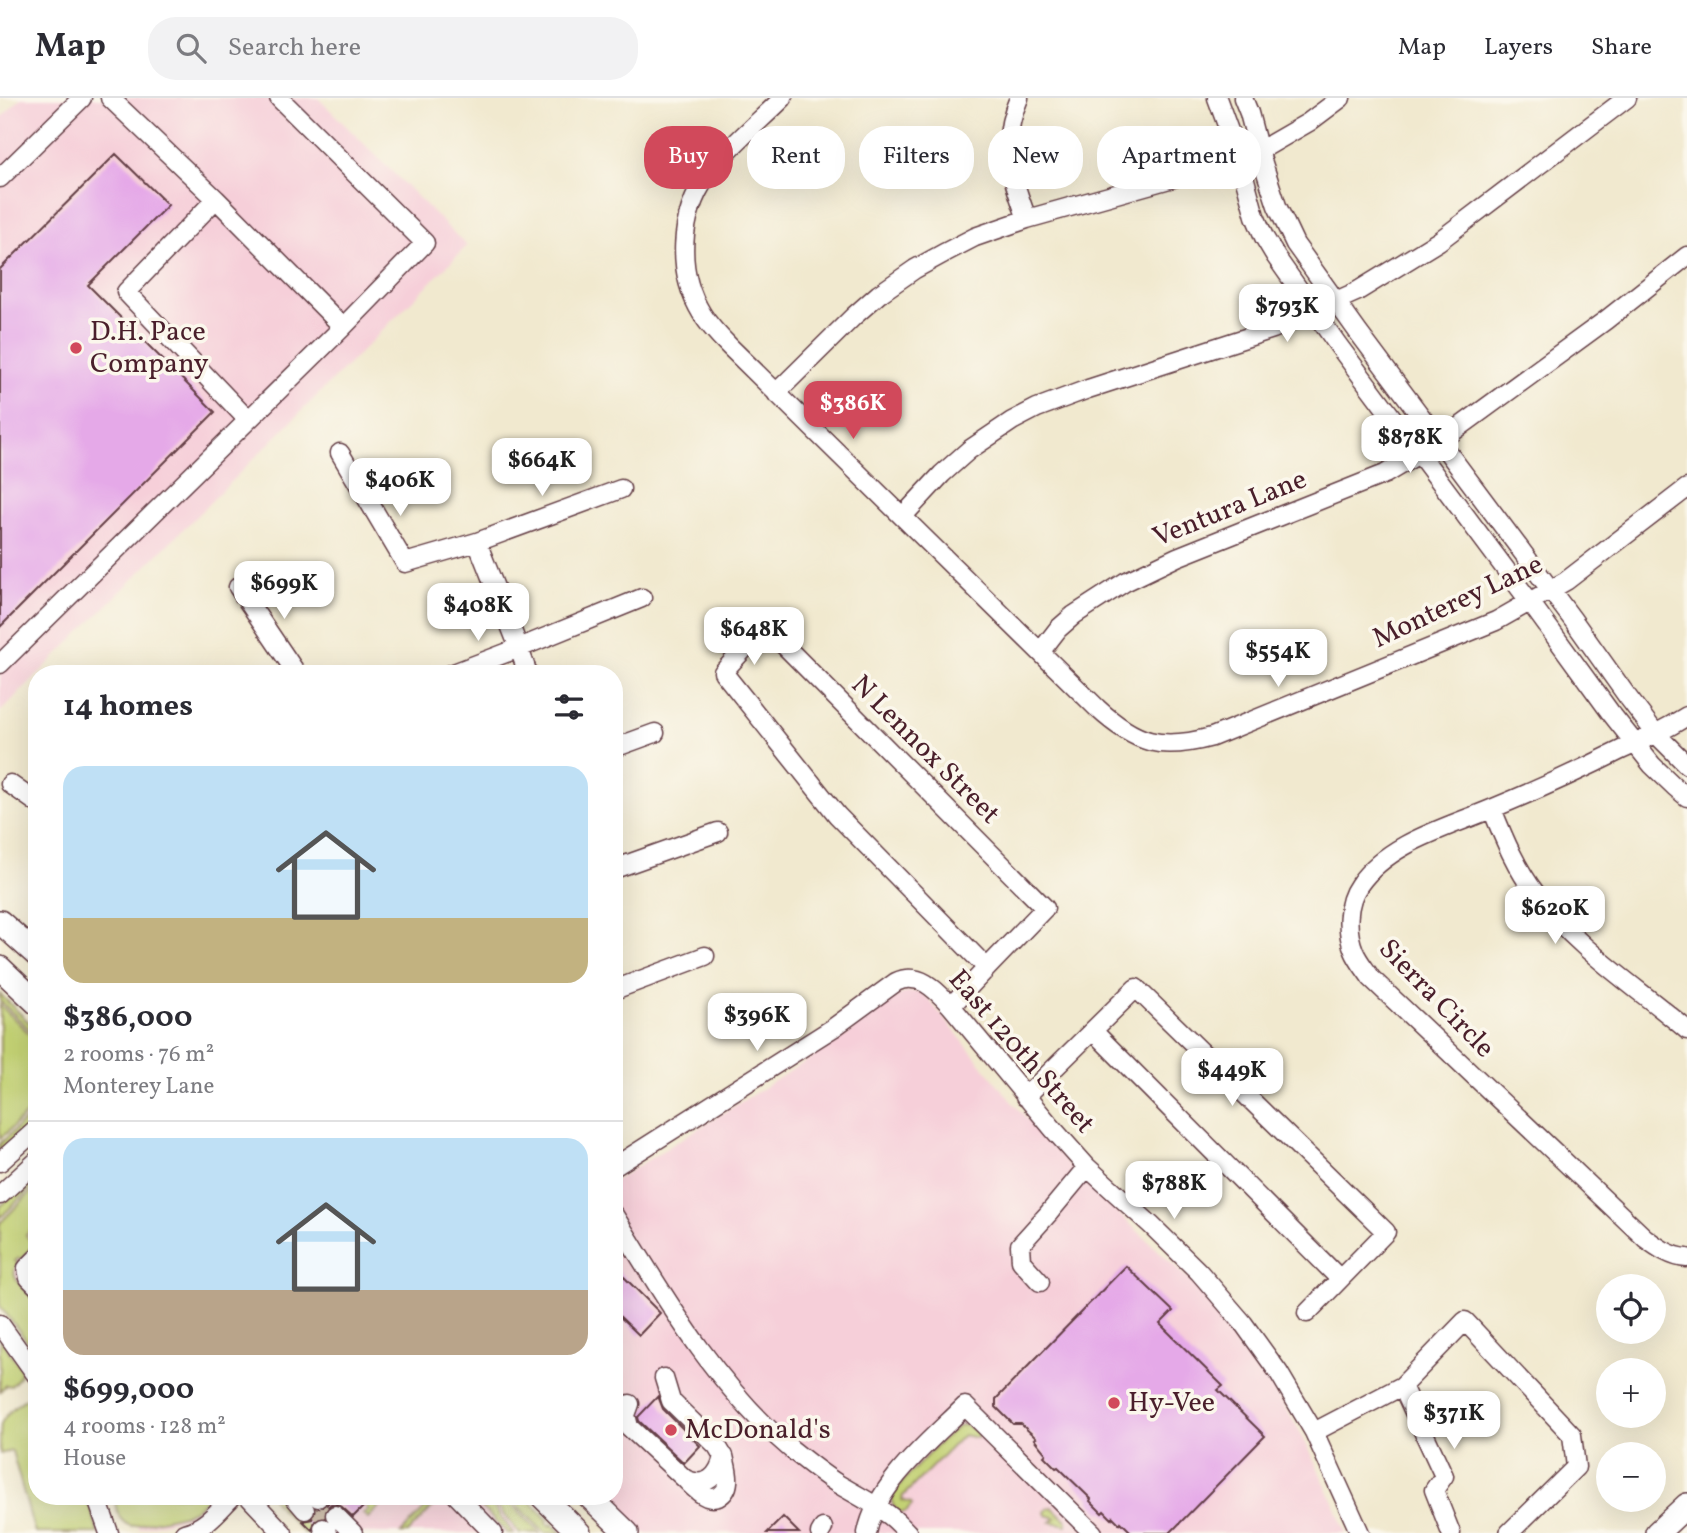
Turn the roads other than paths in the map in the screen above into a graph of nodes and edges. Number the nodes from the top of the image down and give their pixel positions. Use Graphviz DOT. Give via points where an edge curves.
graph roads {
  1 [pos="82,98"];
  2 [pos="110,98"];
  3 [pos="278,98"];
  4 [pos="783,98"];
  5 [pos="1019,98"];
  6 [pos="1217,98"];
  7 [pos="1243,98"];
  8 [pos="1341,98"];
  9 [pos="1627,98"];
  10 [pos="1227,126"];
  11 [pos="1252,126"];
  12 [pos="1261,150"];
  13 [pos="1261,157"];
  14 [pos="0,178"];
  15 [pos="1134,189"];
  16 [pos="1248,189"];
  17 [pos="216,199"];
  18 [pos="1027,219"];
  19 [pos="1687,256"];
  20 [pos="1336,301"];
  21 [pos="1314,311"];
  22 [pos="343,327"];
  23 [pos="776,393"];
  24 [pos="248,420"];
  25 [pos="1439,442"];
  26 [pos="340,453"];
  27 [pos="1419,454"];
  28 [pos="1687,488"];
  29 [pos="621,489"];
  30 [pos="903,516"];
  31 [pos="477,542"];
  32 [pos="238,587"];
  33 [pos="1550,591"];
  34 [pos="642,597"];
  35 [pos="1530,602"];
  36 [pos="519,648"];
  37 [pos="1041,651"];
  38 [pos="0,664"];
  39 [pos="291,665"];
  40 [pos="475,665"];
  41 [pos="524,665"];
  42 [pos="1687,716"];
  43 [pos="654,733"];
  44 [pos="1656,734"];
  45 [pos="1634,744"];
  46 [pos="623,745"];
  47 [pos="1687,765"];
  48 [pos="10,784"];
  49 [pos="28,797"];
  50 [pos="1687,797"];
  51 [pos="1492,809"];
  52 [pos="718,832"];
  53 [pos="623,866"];
  54 [pos="0,922"];
  55 [pos="28,948"];
  56 [pos="705,956"];
  57 [pos="0,968"];
  58 [pos="987,968"];
  59 [pos="623,987"];
  60 [pos="28,994"];
  61 [pos="951,1006"];
  62 [pos="1687,1030"];
  63 [pos="1093,1031"];
  64 [pos="1025,1097"];
  65 [pos="28,1137"];
  66 [pos="623,1161"];
  67 [pos="0,1162"];
  68 [pos="1087,1167"];
  69 [pos="28,1169"];
  70 [pos="0,1195"];
  71 [pos="623,1229"];
  72 [pos="1687,1258"];
  73 [pos="1340,1279"];
  74 [pos="1040,1282"];
  75 [pos="1307,1313"];
  76 [pos="0,1324"];
  77 [pos="28,1363"];
  78 [pos="664,1378"];
  79 [pos="1402,1386"];
  80 [pos="630,1404"];
  81 [pos="1314,1432"];
  82 [pos="99,1505"];
  83 [pos="224,1505"];
  84 [pos="257,1505"];
  85 [pos="466,1505"];
  86 [pos="551,1505"];
  87 [pos="598,1505"];
  88 [pos="1687,1505"];
  89 [pos="877,1508"];
  90 [pos="331,1526"];
  91 [pos="492,1532"];
  92 [pos="109,1533"];
  93 [pos="184,1533"];
  94 [pos="283,1533"];
  95 [pos="353,1533"];
  96 [pos="579,1533"];
  97 [pos="627,1533"];
  98 [pos="867,1533"];
  99 [pos="908,1533"];
  100 [pos="1093,1533"];
  101 [pos="1360,1533"];
  102 [pos="1451,1533"];
  103 [pos="1509,1533"];
  104 [pos="1657,1533"];
  1 -- 14 [label="street"];
  2 -- 17 [label="street"];
  3 -- 22 [label="street" via="425,243"];
  4 -- 23 [label="street, Monterey Lane" via="698,189 684,242 687,278 701,313"];
  5 -- 18 [label="street" via="1008,148"];
  6 -- 10 [label="street"];
  7 -- 11 [label="street"];
  8 -- 12 [label="street"];
  9 -- 20 [label="street" via="1439,241"];
  13 -- 20 [label="street" via="1285,225"];
  15 -- 18 [label="street"];
  16 -- 21 [label="street" via="1264,237"];
  17 -- 22 [label="street"];
  17 -- 24 [label="street" via="126,292"];
  18 -- 23 [label="street" via="975,237 906,275 860,310"];
  19 -- 25 [label="street, Ventura Lane"];
  20 -- 21 [label="street"];
  20 -- 25 [label="street"];
  21 -- 27 [label="street"];
  21 -- 30 [label="street" via="1037,408 969,450"];
  22 -- 24 [label="street"];
  23 -- 30 [label="street, Monterey Lane"];
  24 -- 38 [label="street"];
  25 -- 27 [label="street, Ventura Lane"];
  25 -- 33 [label="street"];
  26 -- 31 [label="street" via="405,564"];
  27 -- 35 [label="street"];
  27 -- 37 [label="street, Ventura Lane" via="1385,474 1177,557 1125,583 1074,615"];
  28 -- 33 [label="street, Monterey Lane"];
  29 -- 31 [label="street"];
  30 -- 37 [label="street, Monterey Lane"];
  31 -- 36 [label="street"];
  32 -- 39 [label="street"];
  33 -- 35 [label="street, Monterey Lane"];
  33 -- 44 [label="street"];
  34 -- 36 [label="street"];
  35 -- 37 [label="street, Monterey Lane" via="1496,621 1188,744 1158,744 1134,736 1110,720"];
  35 -- 45 [label="street"];
  36 -- 40 [label="street"];
  36 -- 41 [label="street"];
  42 -- 44 [label="street, Sierra Circle"];
  43 -- 46 [label="street"];
  44 -- 45 [label="street, Sierra Circle"];
  44 -- 47 [label="street"];
  45 -- 50 [label="street"];
  45 -- 51 [label="street, Sierra Circle"];
  48 -- 49 [label="street"];
  51 -- 62 [label="street" via="1521,872 1552,915"];
  51 -- 72 [label="street, Sierra Circle" via="1422,838 1373,868 1357,887 1349,910 1355,954 1371,978 1645,1238 1661,1250"];
  52 -- 53 [label="street"];
  54 -- 55 [label="main road"];
  56 -- 59 [label="street"];
  57 -- 60 [label="main road"];
  58 -- 58 [label="street, N Lennox Street" via="837,815 723,671 765,626 1045,908"];
  58 -- 61 [label="street, N Lennox Street"];
  61 -- 64 [label="street, East 120th Street"];
  61 -- 66 [label="street, East 120th Street" via="934,988 912,978 896,982 833,1028"];
  63 -- 64 [label="street"];
  63 -- 73 [label="street"];
  63 -- 73 [label="street" via="1136,988 1386,1232"];
  64 -- 68 [label="street, East 120th Street"];
  65 -- 67 [label="street"];
  68 -- 74 [label="street" via="1020,1245 1021,1261"];
  68 -- 81 [label="street, East 120th Street" via="1199,1272 1243,1323"];
  69 -- 70 [label="street"];
  71 -- 89 [label="street" via="725,1381 792,1450"];
  73 -- 75 [label="street"];
  76 -- 77 [label="street"];
  78 -- 80 [label="street" via="671,1401 718,1446 723,1456 714,1476 704,1482 685,1479 629,1427 626,1415"];
  79 -- 81 [label="street"];
  79 -- 102 [label="street" via="1444,1476 1434,1490"];
  79 -- 103 [label="street" via="1465,1321 1572,1434 1576,1467"];
  81 -- 101 [label="street, East 120th Street"];
  82 -- 92 [label="street"];
  83 -- 93 [label="street" via="207,1523"];
  84 -- 94 [label="street"];
  85 -- 91 [label="street"];
  86 -- 96 [label="main road"];
  87 -- 97 [label="main road"];
  88 -- 104 [label="main road"];
  89 -- 98 [label="street"];
  89 -- 99 [label="street"];
  89 -- 100 [label="street" via="897,1474 965,1406"];
  90 -- 95 [label="street"];
}
